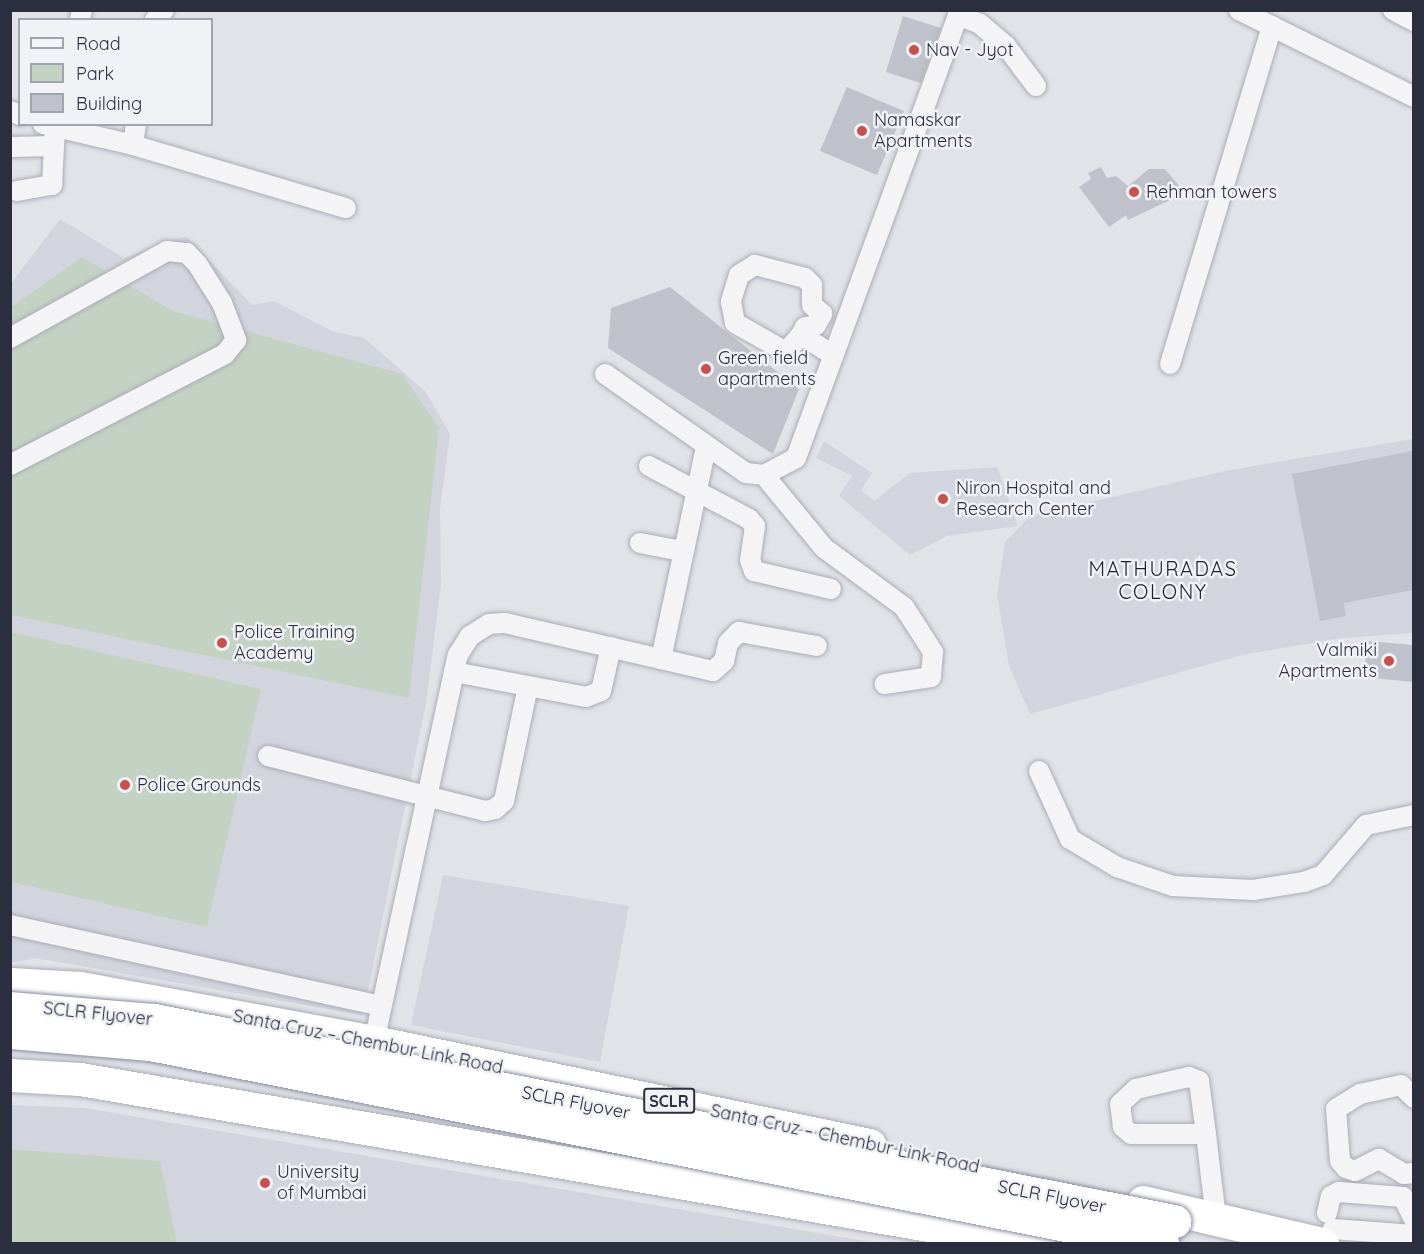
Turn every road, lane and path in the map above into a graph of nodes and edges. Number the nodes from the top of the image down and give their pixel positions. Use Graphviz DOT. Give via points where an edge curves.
graph roads {
  1 [pos="1239,10"];
  2 [pos="1392,10"];
  3 [pos="959,13"];
  4 [pos="1413,21"];
  5 [pos="1272,26"];
  6 [pos="1035,86"];
  7 [pos="1413,97"];
  8 [pos="136,126"];
  9 [pos="51,130"];
  10 [pos="133,145"];
  11 [pos="10,147"];
  12 [pos="16,191"];
  13 [pos="346,208"];
  14 [pos="801,335"];
  15 [pos="10,338"];
  16 [pos="832,354"];
  17 [pos="1170,364"];
  18 [pos="605,374"];
  19 [pos="706,448"];
  20 [pos="10,465"];
  21 [pos="649,466"];
  22 [pos="764,475"];
  23 [pos="696,492"];
  24 [pos="640,543"];
  25 [pos="682,551"];
  26 [pos="831,590"];
  27 [pos="817,646"];
  28 [pos="611,647"];
  29 [pos="661,659"];
  30 [pos="454,672"];
  31 [pos="885,684"];
  32 [pos="528,686"];
  33 [pos="268,756"];
  34 [pos="1039,771"];
  35 [pos="425,796"];
  36 [pos="1413,815"];
  37 [pos="10,925"];
  38 [pos="10,984"];
  39 [pos="380,1006"];
  40 [pos="10,1008"];
  41 [pos="10,1032"];
  42 [pos="374,1042"];
  43 [pos="10,1075"];
  44 [pos="603,1087"];
  45 [pos="1413,1098"];
  46 [pos="1206,1134"];
  47 [pos="589,1165"];
  48 [pos="1413,1173"];
  49 [pos="1216,1217"];
  50 [pos="1413,1220"];
  51 [pos="1168,1232"];
  52 [pos="1323,1234"];
  53 [pos="1413,1235"];
  54 [pos="1039,1244"];
  55 [pos="1269,1244"];
  1 -- 5 [label="street"];
  2 -- 4 [label="street"];
  3 -- 6 [label="street" via="980,24 1006,46"];
  3 -- 16 [label="street"];
  5 -- 7 [label="street"];
  5 -- 17 [label="street"];
  8 -- 10 [label="street"];
  9 -- 10 [label="street"];
  9 -- 11 [label="street"];
  9 -- 12 [label="street" via="52,184"];
  10 -- 13 [label="street"];
  14 -- 14 [label="street" via="786,352 735,323 731,302 739,275 755,265 806,278 812,285 812,305 822,314 816,325 805,327"];
  14 -- 16 [label="street"];
  15 -- 20 [label="street" via="167,251 187,253 198,265 222,303 236,340 225,354"];
  16 -- 22 [label="street" via="796,458"];
  18 -- 19 [label="street"];
  19 -- 22 [label="street" via="746,473"];
  19 -- 23 [label="street"];
  21 -- 23 [label="street"];
  22 -- 31 [label="street" via="824,548 904,607 933,652 931,676"];
  23 -- 25 [label="street"];
  23 -- 26 [label="street" via="749,519 755,526 750,560 754,571"];
  24 -- 25 [label="street"];
  25 -- 29 [label="street"];
  27 -- 29 [label="street" via="739,632 728,642 724,661 713,671"];
  28 -- 29 [label="street"];
  28 -- 30 [label="street" via="505,623 489,624 470,636"];
  28 -- 32 [label="street" via="601,691 596,695 586,697"];
  30 -- 32 [label="street"];
  30 -- 35 [label="street"];
  32 -- 35 [label="street" via="504,801 485,811"];
  33 -- 35 [label="street"];
  34 -- 36 [label="street" via="1070,839 1117,867 1173,886 1253,890 1304,882 1323,875 1366,825"];
  35 -- 39 [label="street"];
  37 -- 39 [label="street"];
  38 -- 42 [label="highway, Santa Cruz – Chembur Link Road / SCLR" via="80,988"];
  39 -- 42 [label="street"];
  40 -- 51 [label="highway, SCLR Flyover, bridge" via="154,1020"];
  41 -- 51 [label="highway, bridge" via="150,1044"];
  42 -- 44 [label="highway, Santa Cruz – Chembur Link Road / SCLR"];
  43 -- 47 [label="highway" via="80,1079"];
  44 -- 47 [label="highway"];
  44 -- 49 [label="highway, Santa Cruz – Chembur Link Road / SCLR"];
  45 -- 48 [label="street" via="1401,1085 1360,1094 1336,1109 1340,1161 1346,1168 1355,1171 1379,1159 1404,1174"];
  46 -- 46 [label="street" via="1199,1082 1189,1077 1136,1089 1120,1104 1123,1127 1131,1134"];
  46 -- 49 [label="street"];
  47 -- 54 [label="highway"];
  49 -- 52 [label="highway, Santa Cruz – Chembur Link Road / SCLR"];
  50 -- 52 [label="street" via="1410,1203 1403,1197 1340,1192 1331,1196"];
  51 -- 55 [label="highway"];
  52 -- 53 [label="street"];
}
